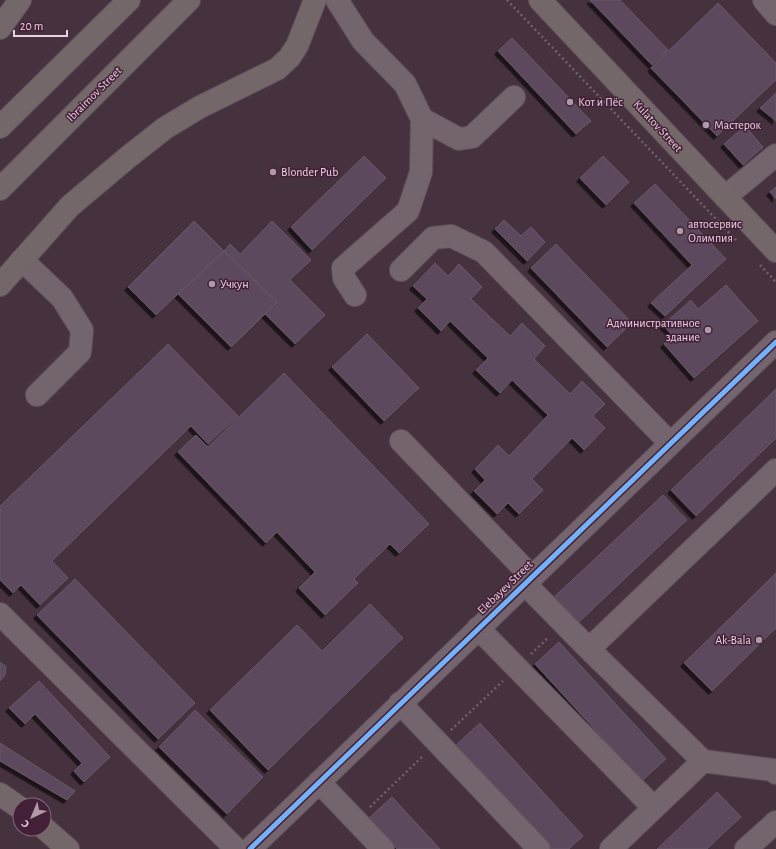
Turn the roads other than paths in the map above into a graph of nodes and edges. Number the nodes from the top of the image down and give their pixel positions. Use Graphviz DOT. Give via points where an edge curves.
graph roads {
  1 [pos="20,0"];
  2 [pos="129,0"];
  3 [pos="189,0"];
  4 [pos="301,0"];
  5 [pos="316,0"];
  6 [pos="337,0"];
  7 [pos="540,0"];
  8 [pos="764,0"];
  9 [pos="776,14"];
  10 [pos="0,28"];
  11 [pos="301,34"];
  12 [pos="514,97"];
  13 [pos="422,119"];
  14 [pos="0,127"];
  15 [pos="776,155"];
  16 [pos="0,189"];
  17 [pos="725,197"];
  18 [pos="768,258"];
  19 [pos="22,260"];
  20 [pos="401,270"];
  21 [pos="0,285"];
  22 [pos="355,295"];
  23 [pos="776,342"];
  24 [pos="37,395"];
  25 [pos="401,441"];
  26 [pos="670,443"];
  27 [pos="776,470"];
  28 [pos="532,584"];
  29 [pos="0,614"];
  30 [pos="478,628"];
  31 [pos="589,649"];
  32 [pos="400,703"];
  33 [pos="703,762"];
  34 [pos="776,773"];
  35 [pos="319,782"];
  36 [pos="0,794"];
  37 [pos="12,802"];
  38 [pos="654,808"];
  39 [pos="776,822"];
  40 [pos="52,835"];
  41 [pos="68,849"];
  42 [pos="236,849"];
  43 [pos="250,849"];
  44 [pos="383,849"];
  45 [pos="539,849"];
  46 [pos="611,849"];
  47 [pos="746,849"];
  1 -- 10 [label="main road"];
  2 -- 14 [label="main road"];
  3 -- 16 [label="main road, Ibraimov Street"];
  4 -- 11 [label="main road" via="304,14"];
  5 -- 11 [label="main road"];
  6 -- 13 [label="street" via="363,41 405,84"];
  7 -- 17 [label="main road, Kulatov Street"];
  8 -- 9 [label="street"];
  11 -- 19 [label="main road" via="297,46 277,69 165,128 127,158 70,206"];
  12 -- 13 [label="street" via="472,137 459,139"];
  13 -- 22 [label="street" via="421,172 408,211 343,268 344,278"];
  15 -- 17 [label="street"];
  17 -- 18 [label="main road, Kulatov Street"];
  19 -- 21 [label="main road"];
  19 -- 24 [label="street" via="62,298 82,330 80,352"];
  20 -- 26 [label="street" via="433,238 451,236 484,252"];
  23 -- 26 [label="street, Elebayev Street"];
  25 -- 28 [label="street"];
  26 -- 28 [label="street, Elebayev Street"];
  27 -- 31 [label="street"];
  28 -- 30 [label="street, Elebayev Street"];
  28 -- 31 [label="street" via="563,624"];
  29 -- 42 [label="street"];
  30 -- 32 [label="street, Elebayev Street"];
  30 -- 38 [label="street"];
  31 -- 33 [label="street"];
  32 -- 35 [label="street, Elebayev Street"];
  32 -- 45 [label="street"];
  33 -- 34 [label="street" via="773,770"];
  33 -- 38 [label="street"];
  35 -- 43 [label="street, Elebayev Street"];
  35 -- 44 [label="street"];
  36 -- 37 [label="main road"];
  38 -- 46 [label="street"];
  39 -- 47 [label="street"];
  40 -- 41 [label="main road"];
}
